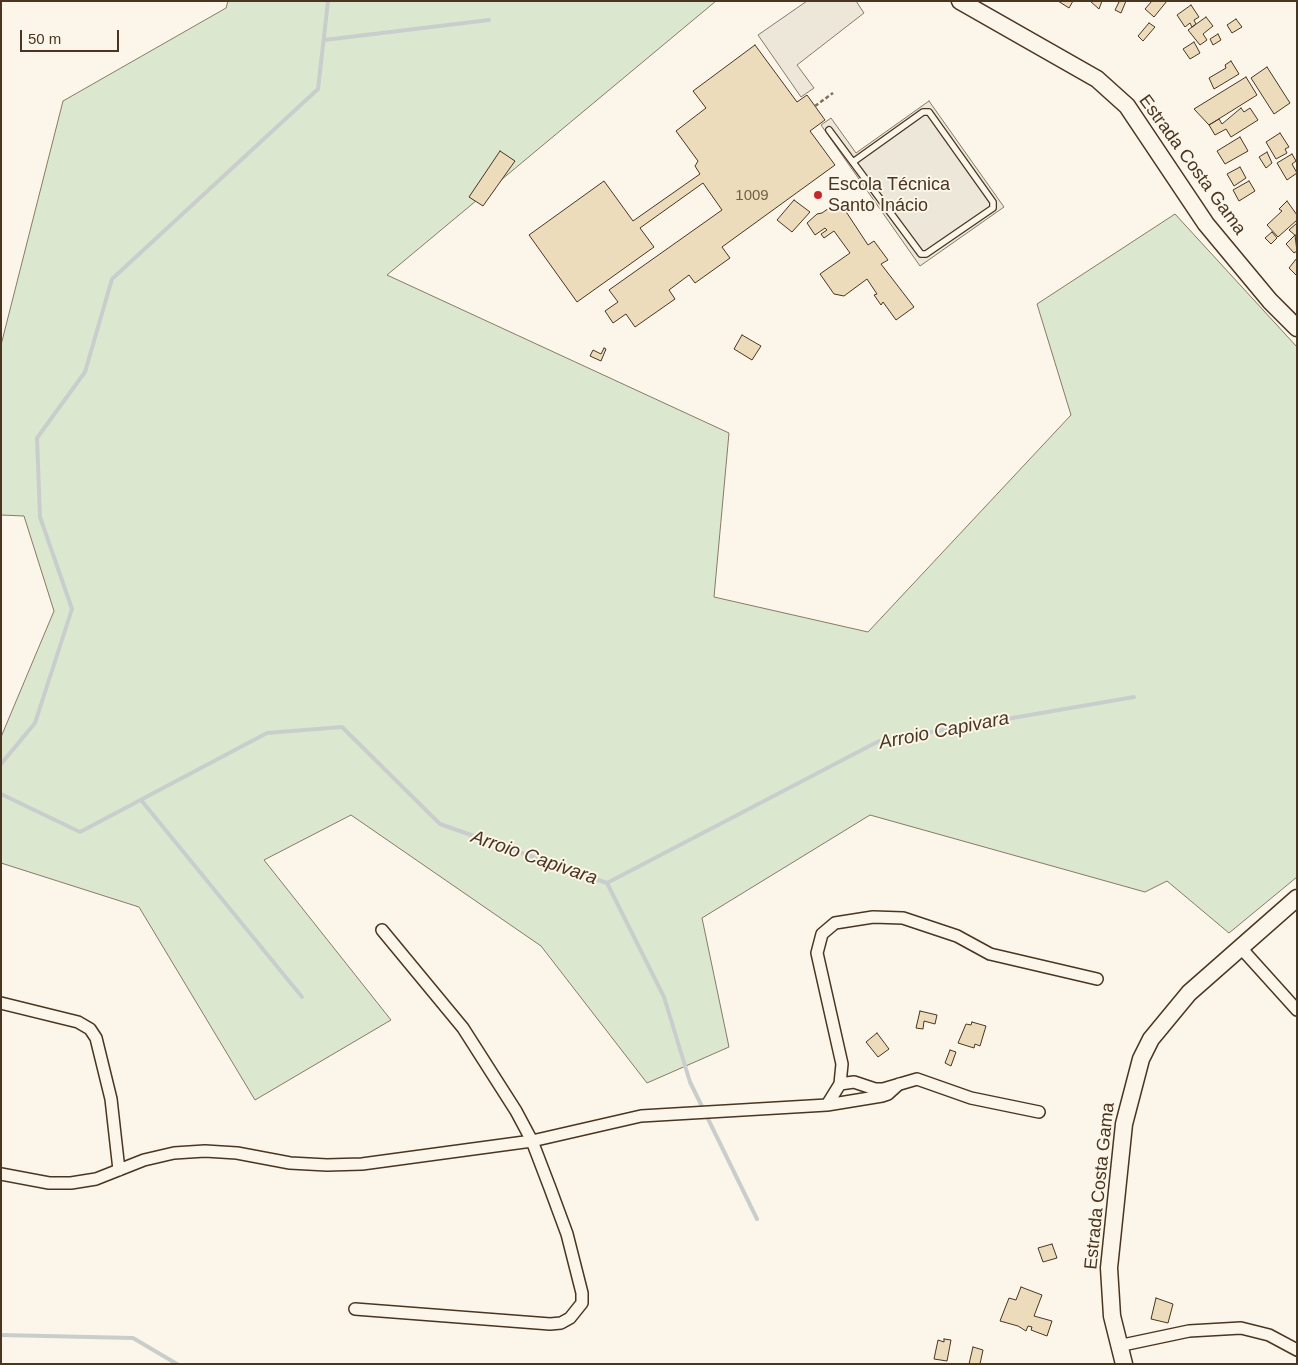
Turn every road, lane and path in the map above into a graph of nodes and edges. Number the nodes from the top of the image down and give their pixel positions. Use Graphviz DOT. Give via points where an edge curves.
graph roads {
  1 [pos="960,1"];
  2 [pos="833,93"];
  3 [pos="815,106"];
  4 [pos="829,130"];
  5 [pos="853,162"];
  6 [pos="1297,328"];
  7 [pos="1297,898"];
  8 [pos="382,930"];
  9 [pos="1241,948"];
  10 [pos="1096,979"];
  11 [pos="1,1003"];
  12 [pos="1297,1010"];
  13 [pos="840,1084"];
  14 [pos="899,1084"];
  15 [pos="827,1105"];
  16 [pos="1039,1112"];
  17 [pos="532,1141"];
  18 [pos="119,1170"];
  19 [pos="1,1174"];
  20 [pos="355,1310"];
  21 [pos="1118,1346"];
  22 [pos="1297,1350"];
  23 [pos="1124,1364"];
  1 -- 6 [label="main road, Estrada Costa Gama" via="1097,78 1127,106 1206,224 1270,301"];
  2 -- 3 [label="path"];
  4 -- 5 [label="lane"];
  5 -- 5 [label="lane" via="920,254 926,254 993,208 993,202 929,112 923,112"];
  7 -- 9 [label="main road, Estrada Costa Gama"];
  8 -- 17 [label="street" via="463,1028"];
  9 -- 12 [label="street"];
  9 -- 21 [label="main road, Estrada Costa Gama" via="1189,993 1150,1039 1134,1079 1124,1124 1109,1268 1112,1316"];
  10 -- 13 [label="street" via="990,954 957,936 903,918 874,917 835,923 822,934 817,953 841,1054"];
  11 -- 18 [label="street" via="78,1022 90,1029 96,1038 111,1100"];
  13 -- 14 [label="street" via="854,1082 874,1090"];
  13 -- 15 [label="street"];
  14 -- 15 [label="street" via="882,1096"];
  14 -- 16 [label="street" via="916,1079 972,1098"];
  15 -- 17 [label="street" via="640,1116"];
  17 -- 18 [label="street" via="362,1164 326,1165 205,1151 174,1153"];
  17 -- 20 [label="street" via="567,1234 582,1293 582,1303 570,1318 550,1324"];
  18 -- 19 [label="street" via="96,1179 71,1183 34,1181"];
  21 -- 22 [label="street" via="1189,1331 1241,1328 1269,1335"];
  21 -- 23 [label="main road, Estrada Costa Gama"];
}
